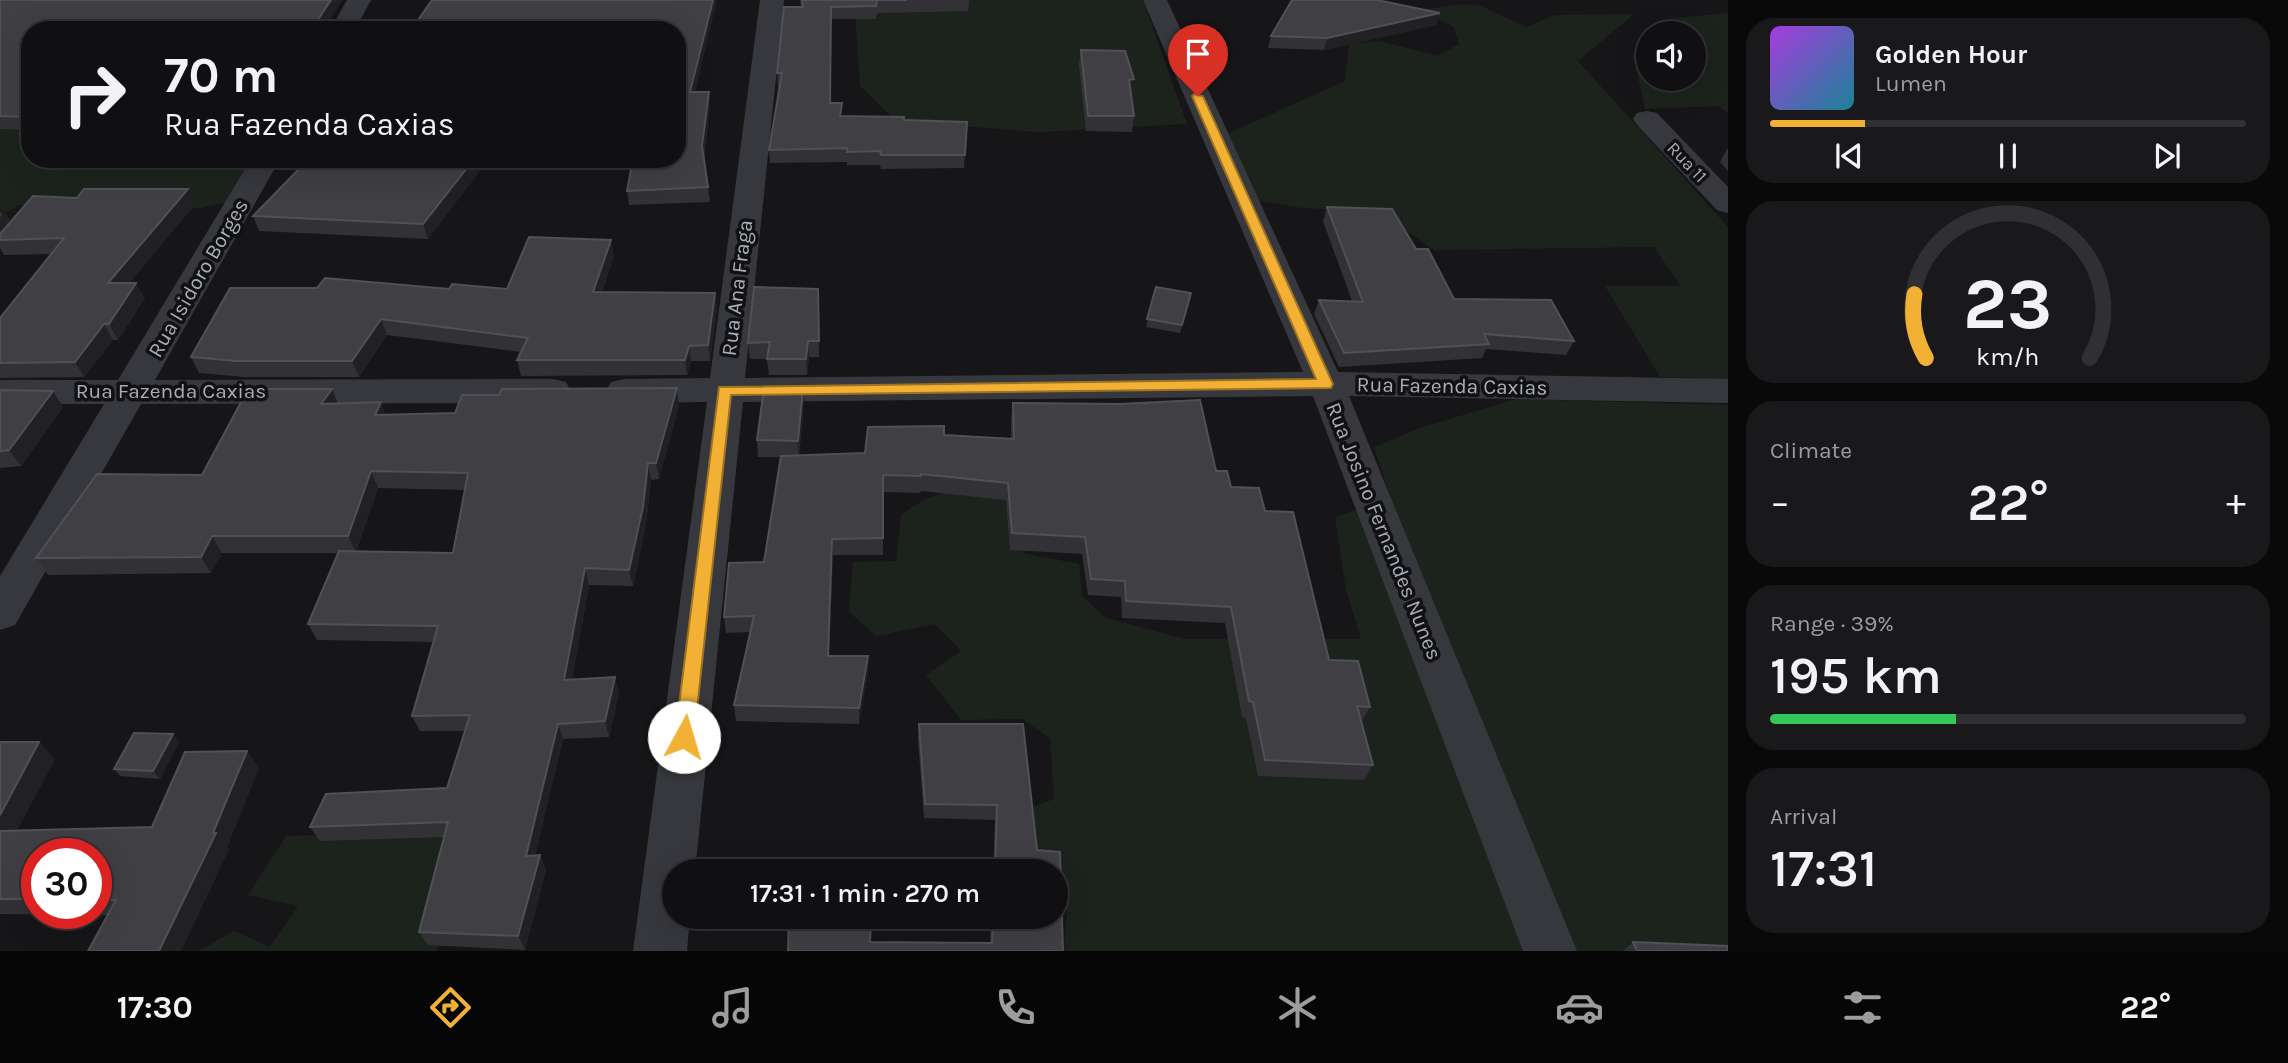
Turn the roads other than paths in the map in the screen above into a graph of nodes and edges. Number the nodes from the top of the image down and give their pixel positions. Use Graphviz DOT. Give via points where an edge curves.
graph roads {
  1 [pos="359,0"];
  2 [pos="772,0"];
  3 [pos="1155,0"];
  4 [pos="347,21"];
  5 [pos="1647,119"];
  6 [pos="262,168"];
  7 [pos="1728,204"];
  8 [pos="1326,384"];
  9 [pos="724,390"];
  10 [pos="132,391"];
  11 [pos="1728,391"];
  12 [pos="0,392"];
  13 [pos="0,613"];
  14 [pos="660,951"];
  15 [pos="1550,951"];
  1 -- 4 [label="street"];
  2 -- 9 [label="street, Rua Ana Fraga"];
  3 -- 8 [label="street, Rua Josino Fernandes Nunes"];
  5 -- 7 [label="street, Rua 11"];
  6 -- 10 [label="street, Rua Isidoro Borges"];
  8 -- 9 [label="street, Rua Fazenda Caxias"];
  8 -- 11 [label="street, Rua Fazenda Caxias"];
  8 -- 15 [label="street, Rua Josino Fernandes Nunes"];
  9 -- 10 [label="street, Rua Fazenda Caxias"];
  9 -- 14 [label="street, Rua Ana Fraga"];
  10 -- 12 [label="street, Rua Fazenda Caxias"];
  10 -- 13 [label="street, Rua Isidoro Borges"];
}
